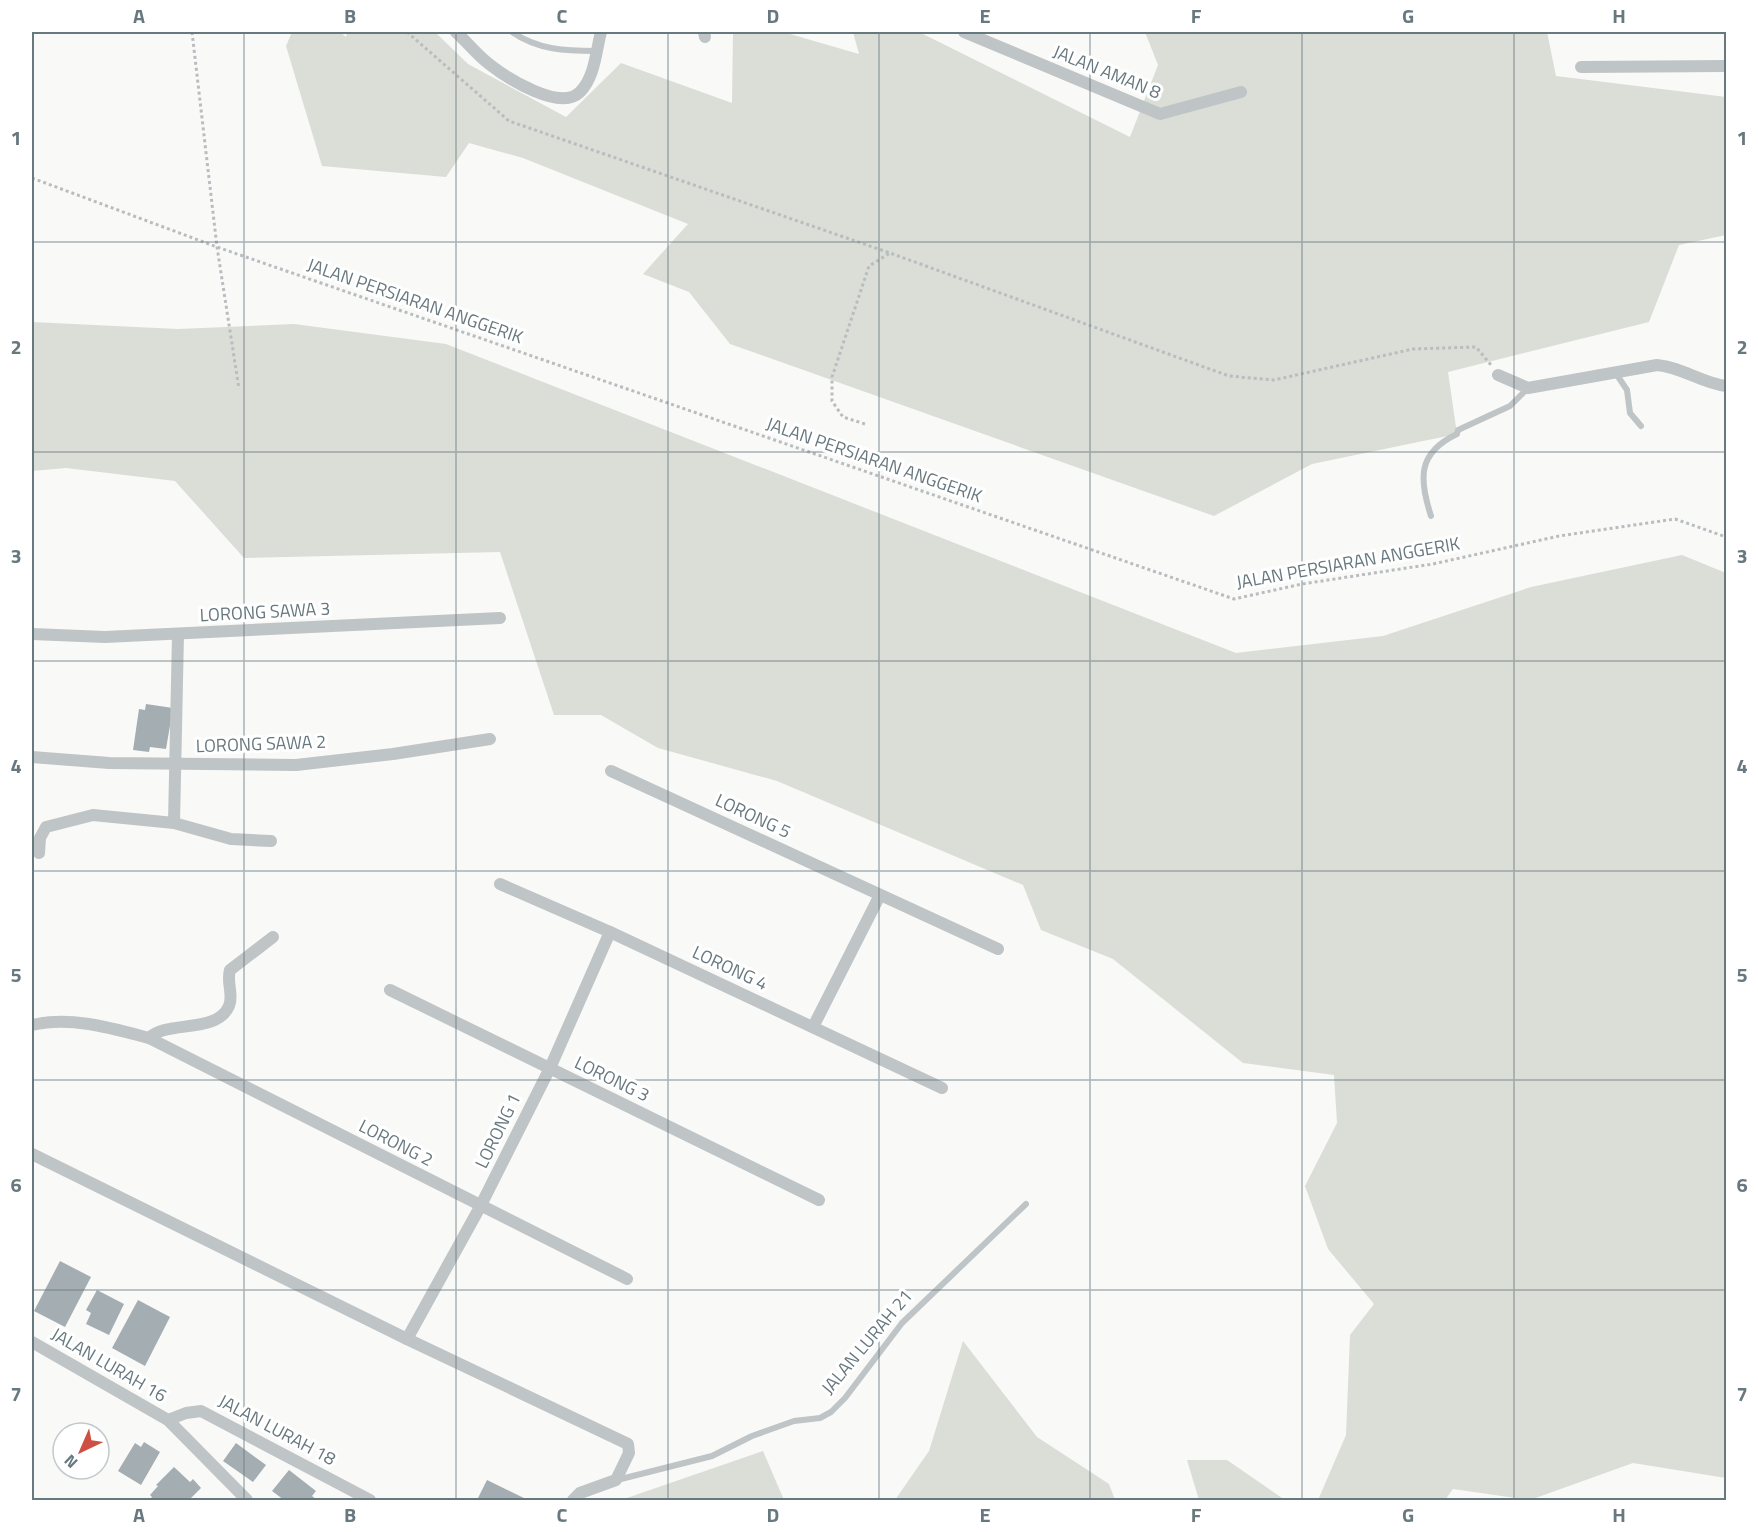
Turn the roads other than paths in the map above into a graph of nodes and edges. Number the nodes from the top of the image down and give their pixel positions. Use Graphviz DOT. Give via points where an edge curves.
graph roads {
  1 [pos="456,32"];
  2 [pos="512,32"];
  3 [pos="601,32"];
  4 [pos="963,32"];
  5 [pos="596,51"];
  6 [pos="1726,66"];
  7 [pos="1581,67"];
  8 [pos="1241,92"];
  9 [pos="1615,372"];
  10 [pos="1498,375"];
  11 [pos="1726,386"];
  12 [pos="1528,388"];
  13 [pos="1641,426"];
  14 [pos="1431,516"];
  15 [pos="500,618"];
  16 [pos="32,634"];
  17 [pos="178,634"];
  18 [pos="490,739"];
  19 [pos="32,757"];
  20 [pos="174,764"];
  21 [pos="611,771"];
  22 [pos="174,823"];
  23 [pos="271,841"];
  24 [pos="39,853"];
  25 [pos="500,884"];
  26 [pos="880,895"];
  27 [pos="610,932"];
  28 [pos="273,937"];
  29 [pos="998,949"];
  30 [pos="390,990"];
  31 [pos="32,1025"];
  32 [pos="813,1028"];
  33 [pos="149,1038"];
  34 [pos="549,1068"];
  35 [pos="942,1088"];
  36 [pos="32,1154"];
  37 [pos="819,1200"];
  38 [pos="1026,1204"];
  39 [pos="480,1208"];
  40 [pos="627,1279"];
  41 [pos="407,1339"];
  42 [pos="32,1342"];
  43 [pos="168,1419"];
  44 [pos="616,1480"];
  45 [pos="247,1500"];
  46 [pos="370,1500"];
  47 [pos="573,1500"];
  1 -- 5 [label="street" via="504,75 558,98 572,98 585,86 592,74"];
  2 -- 5 [label="lane" via="556,50"];
  3 -- 5 [label="street"];
  4 -- 8 [label="street, JALAN AMAN 8" via="1160,114"];
  6 -- 7 [label="street"];
  9 -- 11 [label="street" via="1674,366 1711,384"];
  9 -- 12 [label="street"];
  9 -- 13 [label="lane" via="1627,390 1630,412"];
  10 -- 12 [label="street"];
  12 -- 14 [label="lane" via="1510,406 1458,430 1432,452 1426,461 1423,481"];
  15 -- 17 [label="street, LORONG SAWA 3"];
  16 -- 17 [label="street, LORONG SAWA 3"];
  17 -- 20 [label="street"];
  18 -- 20 [label="street, LORONG SAWA 2" via="296,765"];
  19 -- 20 [label="street, LORONG SAWA 2"];
  20 -- 22 [label="street"];
  21 -- 26 [label="street, LORONG 5"];
  22 -- 23 [label="street" via="231,839"];
  22 -- 24 [label="street" via="93,815 46,827"];
  25 -- 27 [label="street, LORONG 4"];
  26 -- 29 [label="street, LORONG 5"];
  26 -- 32 [label="street"];
  27 -- 32 [label="street, LORONG 4"];
  27 -- 34 [label="street, LORONG 1"];
  28 -- 33 [label="street" via="230,970 228,1010 194,1026 156,1031"];
  30 -- 34 [label="street, LORONG 3"];
  31 -- 33 [label="street, LORONG 2" via="94,1023"];
  32 -- 35 [label="street, LORONG 4"];
  33 -- 39 [label="street, LORONG 2"];
  34 -- 37 [label="street, LORONG 3"];
  34 -- 39 [label="street, LORONG 1"];
  36 -- 41 [label="street"];
  38 -- 44 [label="lane, JALAN LURAH 21" via="902,1323 831,1412 752,1436 712,1456"];
  39 -- 40 [label="street, LORONG 2"];
  39 -- 41 [label="street, LORONG 1"];
  41 -- 44 [label="street" via="622,1439 630,1446 629,1453"];
  42 -- 43 [label="street, JALAN LURAH 16"];
  43 -- 45 [label="street"];
  43 -- 46 [label="street, JALAN LURAH 18" via="201,1411"];
  44 -- 47 [label="street, JALAN LURAH 21" via="580,1493"];
}
